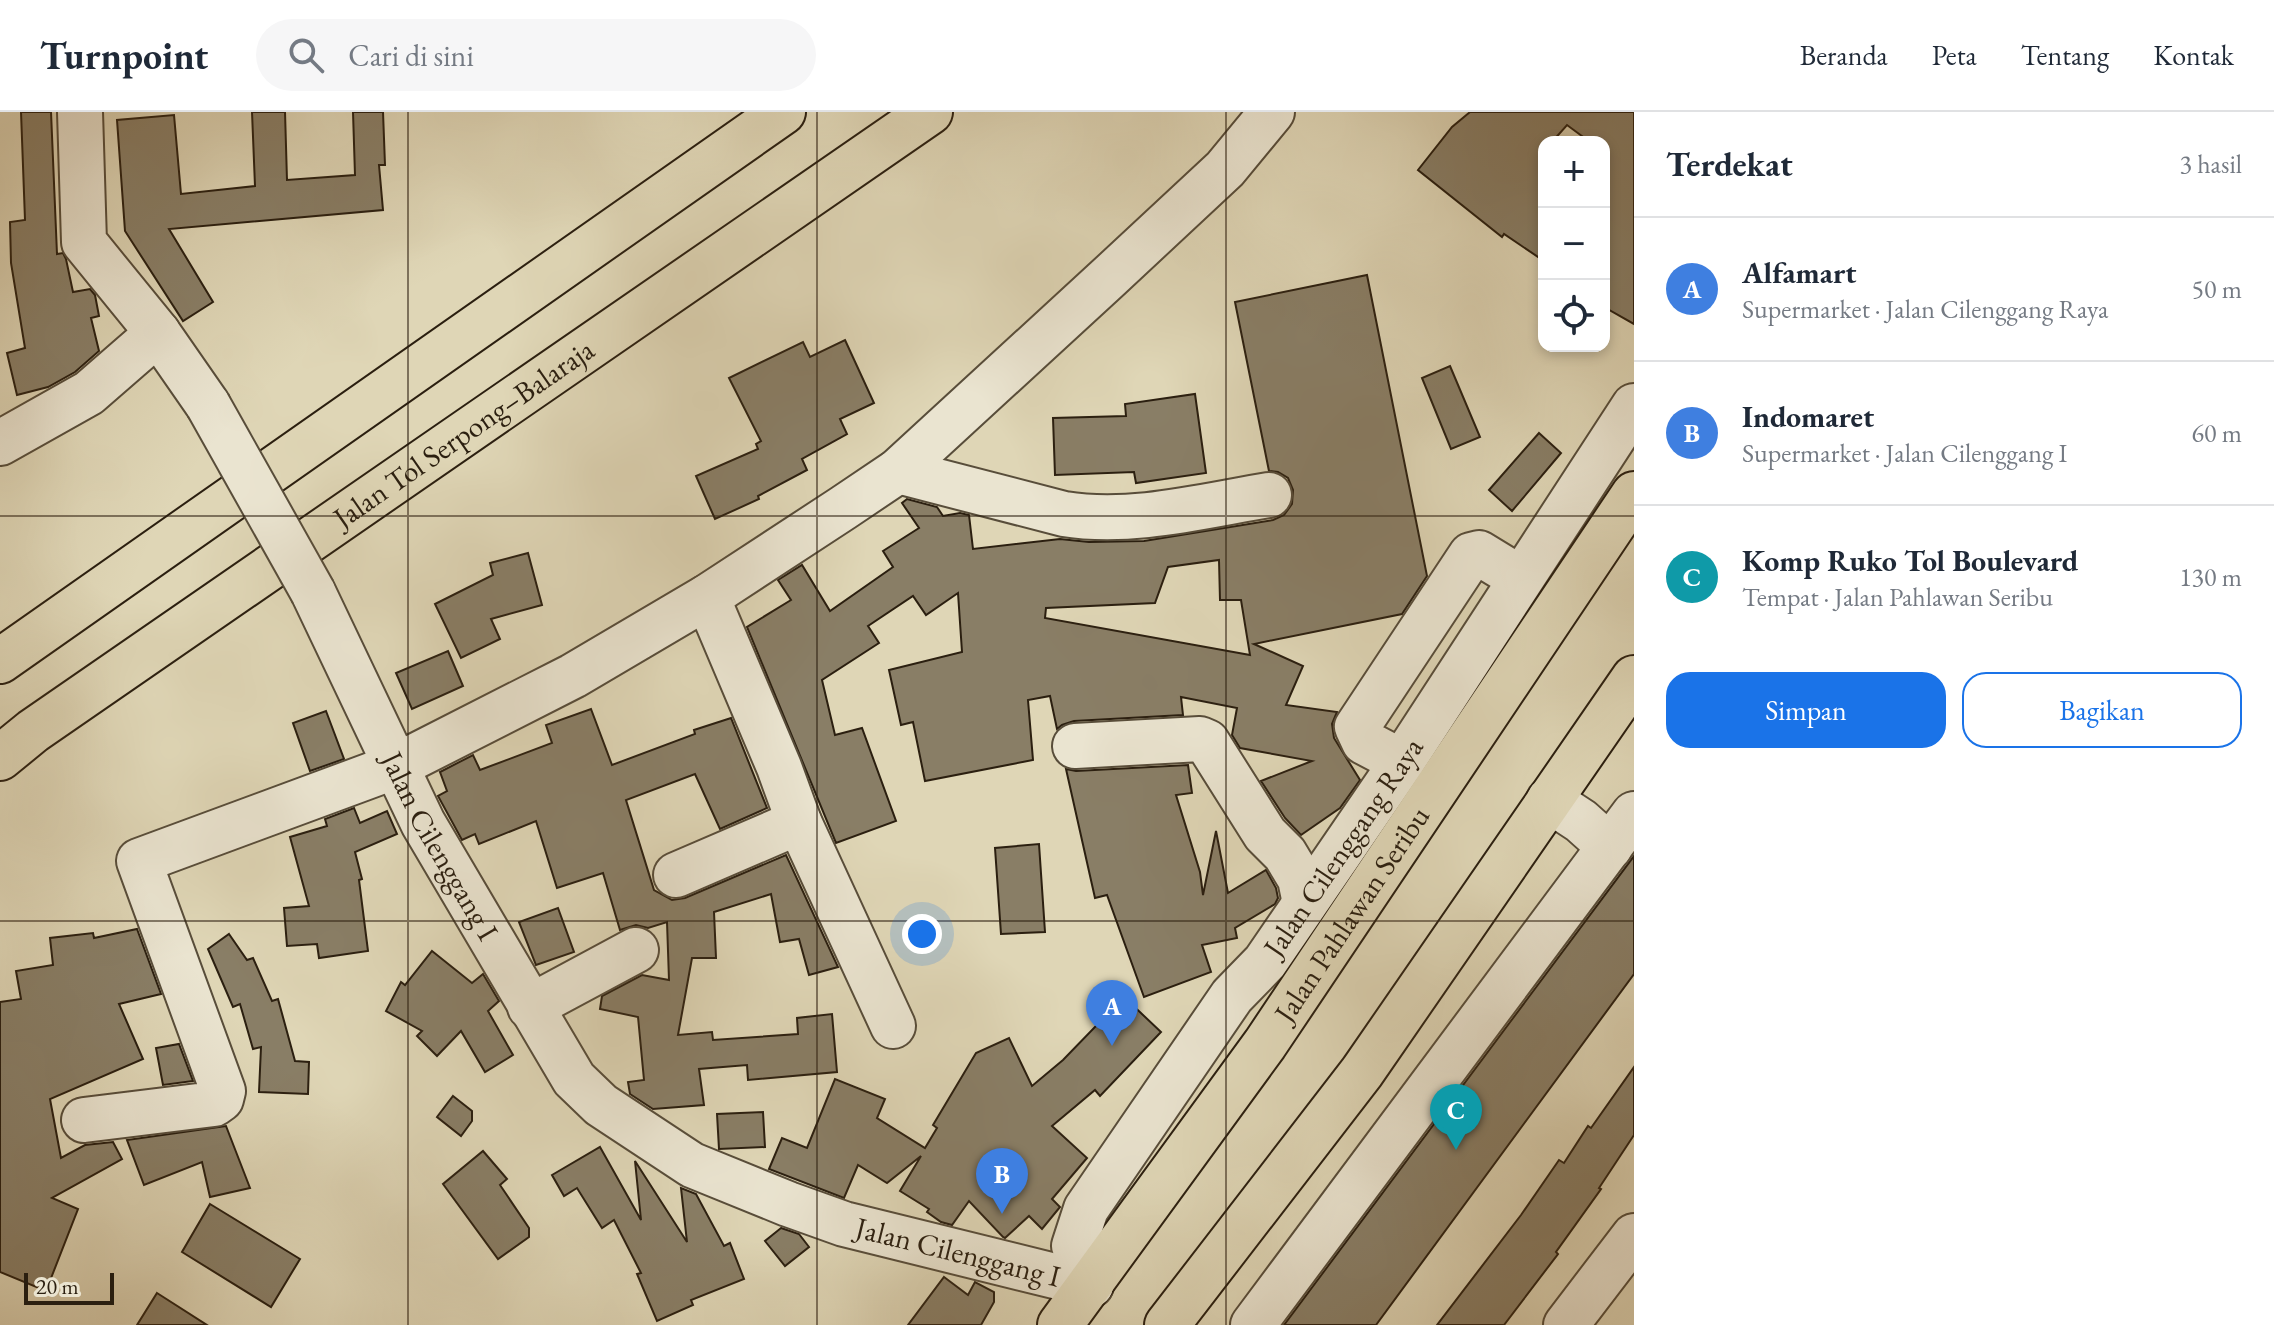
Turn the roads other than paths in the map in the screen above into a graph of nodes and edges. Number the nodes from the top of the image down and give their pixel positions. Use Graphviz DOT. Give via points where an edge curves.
graph roads {
  1 [pos="80,112"];
  2 [pos="783,112"];
  3 [pos="930,112"];
  4 [pos="1272,112"];
  5 [pos="158,333"];
  6 [pos="89,393"];
  7 [pos="1634,406"];
  8 [pos="0,414"];
  9 [pos="0,443"];
  10 [pos="898,471"];
  11 [pos="1269,495"];
  12 [pos="1627,514"];
  13 [pos="1520,578"];
  14 [pos="707,597"];
  15 [pos="0,661"];
  16 [pos="1634,678"];
  17 [pos="1075,746"];
  18 [pos="0,758"];
  19 [pos="1402,762"];
  20 [pos="396,766"];
  21 [pos="1549,800"];
  22 [pos="799,822"];
  23 [pos="1622,830"];
  24 [pos="676,875"];
  25 [pos="1305,903"];
  26 [pos="636,950"];
  27 [pos="530,1007"];
  28 [pos="893,1026"];
  29 [pos="84,1120"];
  30 [pos="1634,1236"];
  31 [pos="1091,1285"];
  32 [pos="1581,1320"];
  33 [pos="1060,1325"];
  34 [pos="1167,1325"];
  35 [pos="1253,1325"];
  1 -- 5 [label="street, Jalan Cilenggang I" via="84,242"];
  2 -- 15 [label="main road"];
  3 -- 18 [label="main road, Jalan Tol Serpong–Balaraja"];
  4 -- 10 [label="street" via="1225,169"];
  5 -- 6 [label="street"];
  5 -- 20 [label="street, Jalan Cilenggang I, bridge" via="208,405 313,592"];
  6 -- 8 [label="street"];
  6 -- 9 [label="street"];
  7 -- 13 [label="street, Jalan Cilenggang Raya"];
  10 -- 11 [label="street" via="1090,518"];
  10 -- 14 [label="street"];
  12 -- 31 [label="main road, Jalan Pahlawan Seribu" via="1265,1044"];
  13 -- 19 [label="street, Jalan Cilenggang Raya"];
  13 -- 19 [label="street" via="1479,553 1471,555 1357,727 1364,742"];
  14 -- 20 [label="street" via="573,676"];
  14 -- 22 [label="street"];
  16 -- 21 [label="main road"];
  17 -- 25 [label="street" via="1207,742 1265,834 1285,854 1300,879"];
  19 -- 25 [label="street, Jalan Cilenggang Raya"];
  20 -- 27 [label="street, Jalan Cilenggang I" via="423,823"];
  20 -- 29 [label="street" via="139,861 223,1091 214,1104"];
  21 -- 23 [label="street" via="1581,821"];
  21 -- 34 [label="main road" via="1362,1072"];
  22 -- 24 [label="street"];
  22 -- 28 [label="street"];
  23 -- 35 [label="street"];
  25 -- 31 [label="street, Jalan Cilenggang Raya" via="1265,962 1232,996 1086,1209 1074,1246"];
  26 -- 27 [label="street"];
  27 -- 31 [label="street, Jalan Cilenggang I" via="574,1079 601,1105 692,1165 844,1224"];
  30 -- 32 [label="street"];
  31 -- 33 [label="main road, Jalan Pahlawan Seribu"];
}
